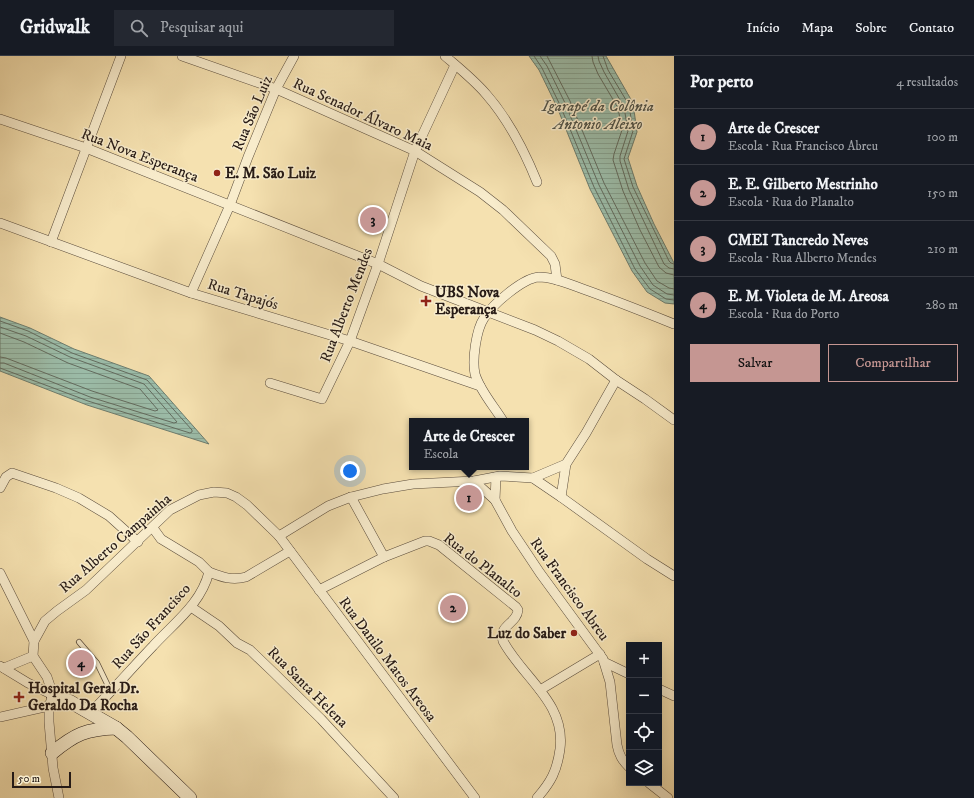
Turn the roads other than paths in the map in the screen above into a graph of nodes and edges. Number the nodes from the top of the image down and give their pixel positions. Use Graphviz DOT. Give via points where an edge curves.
graph roads {
  1 [pos="121,56"];
  2 [pos="182,56"];
  3 [pos="294,56"];
  4 [pos="445,56"];
  5 [pos="192,58"];
  6 [pos="455,65"];
  7 [pos="276,89"];
  8 [pos="0,119"];
  9 [pos="86,148"];
  10 [pos="415,151"];
  11 [pos="537,182"];
  12 [pos="230,205"];
  13 [pos="0,223"];
  14 [pos="51,242"];
  15 [pos="378,264"];
  16 [pos="557,280"];
  17 [pos="191,293"];
  18 [pos="489,312"];
  19 [pos="674,324"];
  20 [pos="350,341"];
  21 [pos="616,380"];
  22 [pos="270,383"];
  23 [pos="480,386"];
  24 [pos="501,418"];
  25 [pos="674,420"];
  26 [pos="566,464"];
  27 [pos="514,472"];
  28 [pos="496,477"];
  29 [pos="532,478"];
  30 [pos="474,480"];
  31 [pos="0,488"];
  32 [pos="352,497"];
  33 [pos="562,497"];
  34 [pos="495,500"];
  35 [pos="153,528"];
  36 [pos="279,536"];
  37 [pos="138,542"];
  38 [pos="290,551"];
  39 [pos="384,557"];
  40 [pos="209,572"];
  41 [pos="0,573"];
  42 [pos="674,576"];
  43 [pos="319,590"];
  44 [pos="191,607"];
  45 [pos="34,641"];
  46 [pos="79,642"];
  47 [pos="33,656"];
  48 [pos="602,658"];
  49 [pos="2,667"];
  50 [pos="626,672"];
  51 [pos="540,690"];
  52 [pos="662,690"];
  53 [pos="111,692"];
  54 [pos="674,696"];
  55 [pos="51,701"];
  56 [pos="90,713"];
  57 [pos="0,717"];
  58 [pos="116,728"];
  59 [pos="52,753"];
  60 [pos="626,764"];
  61 [pos="653,786"];
  62 [pos="59,798"];
  63 [pos="190,798"];
  64 [pos="394,798"];
  65 [pos="475,798"];
  66 [pos="537,798"];
  67 [pos="668,798"];
  1 -- 9 [label="street"];
  2 -- 5 [label="street, Rua Senador Álvaro Maia"];
  3 -- 7 [label="street, Rua São Luiz"];
  4 -- 6 [label="street"];
  5 -- 7 [label="street, Rua Senador Álvaro Maia"];
  6 -- 10 [label="street, Rua Alberto Mendes"];
  6 -- 11 [label="street" via="486,93 503,114"];
  7 -- 10 [label="street, Rua Senador Álvaro Maia"];
  7 -- 12 [label="street, Rua São Luiz"];
  8 -- 9 [label="street, Rua Nova Esperança"];
  9 -- 12 [label="street, Rua Nova Esperança"];
  9 -- 14 [label="street"];
  10 -- 15 [label="street, Rua Alberto Mendes"];
  10 -- 16 [label="street, Rua Senador Álvaro Maia" via="480,192 503,210 551,256"];
  12 -- 15 [label="street, Rua Nova Esperança"];
  12 -- 17 [label="street, Rua São Luiz"];
  13 -- 14 [label="street, Rua Tapajós"];
  14 -- 17 [label="street, Rua Tapajós"];
  15 -- 18 [label="street, Rua Nova Esperança" via="422,286"];
  15 -- 20 [label="street, Rua Alberto Mendes"];
  16 -- 18 [label="street" via="539,277 528,280 509,292"];
  16 -- 19 [label="street"];
  17 -- 20 [label="street, Rua Tapajós"];
  18 -- 21 [label="street, Rua Nova Esperança" via="558,341 589,359"];
  18 -- 23 [label="street" via="479,328 476,341 475,373"];
  20 -- 22 [label="street, Rua Alberto Mendes" via="322,399"];
  20 -- 23 [label="street, Rua Tapajós"];
  21 -- 25 [label="street, Rua Nova Esperança"];
  21 -- 26 [label="street"];
  23 -- 24 [label="street"];
  26 -- 29 [label="street"];
  26 -- 33 [label="street"];
  27 -- 28 [label="street"];
  27 -- 29 [label="street"];
  28 -- 30 [label="street"];
  28 -- 34 [label="street"];
  29 -- 33 [label="street"];
  30 -- 32 [label="street" via="413,484"];
  30 -- 34 [label="street, Rua Francisco Abreu"];
  31 -- 37 [label="street" via="6,477 12,473 56,488 109,516"];
  32 -- 36 [label="street" via="328,506"];
  32 -- 39 [label="street"];
  33 -- 42 [label="street"];
  34 -- 48 [label="street, Rua Francisco Abreu" via="540,573"];
  35 -- 36 [label="street, Rua Alberto Campainha" via="170,510 199,495 214,492 228,493 236,497"];
  35 -- 37 [label="street, Rua Alberto Campainha"];
  35 -- 40 [label="street" via="161,539 200,562"];
  36 -- 38 [label="street, Rua Danilo Matos Areosa"];
  37 -- 45 [label="street, Rua Alberto Campainha" via="86,590 45,621"];
  38 -- 40 [label="street" via="258,571 239,579 228,579"];
  38 -- 43 [label="street, Rua Danilo Matos Areosa"];
  39 -- 43 [label="street"];
  39 -- 51 [label="street, Rua do Planalto" via="429,541 444,549 517,608 518,614 503,630 502,637"];
  40 -- 44 [label="street, Rua São Francisco" via="205,586"];
  41 -- 45 [label="street"];
  43 -- 65 [label="street, Rua Danilo Matos Areosa"];
  44 -- 53 [label="street, Rua São Francisco"];
  44 -- 64 [label="street, Rua Santa Helena" via="250,650 332,730"];
  45 -- 47 [label="street"];
  46 -- 53 [label="lane" via="97,663"];
  47 -- 49 [label="street"];
  47 -- 55 [label="street" via="47,678"];
  48 -- 50 [label="street"];
  48 -- 51 [label="street"];
  48 -- 60 [label="street, Rua Francisco Abreu" via="610,682 617,745"];
  49 -- 55 [label="street"];
  51 -- 66 [label="street, Rua do Planalto" via="559,721 561,737 555,773"];
  52 -- 54 [label="street"];
  53 -- 56 [label="street, Rua São Francisco"];
  55 -- 56 [label="street" via="69,701"];
  55 -- 57 [label="street"];
  55 -- 59 [label="street"];
  56 -- 58 [label="street"];
  58 -- 59 [label="street" via="90,730 77,735"];
  58 -- 63 [label="street"];
  59 -- 62 [label="street"];
  61 -- 67 [label="street"];
}
